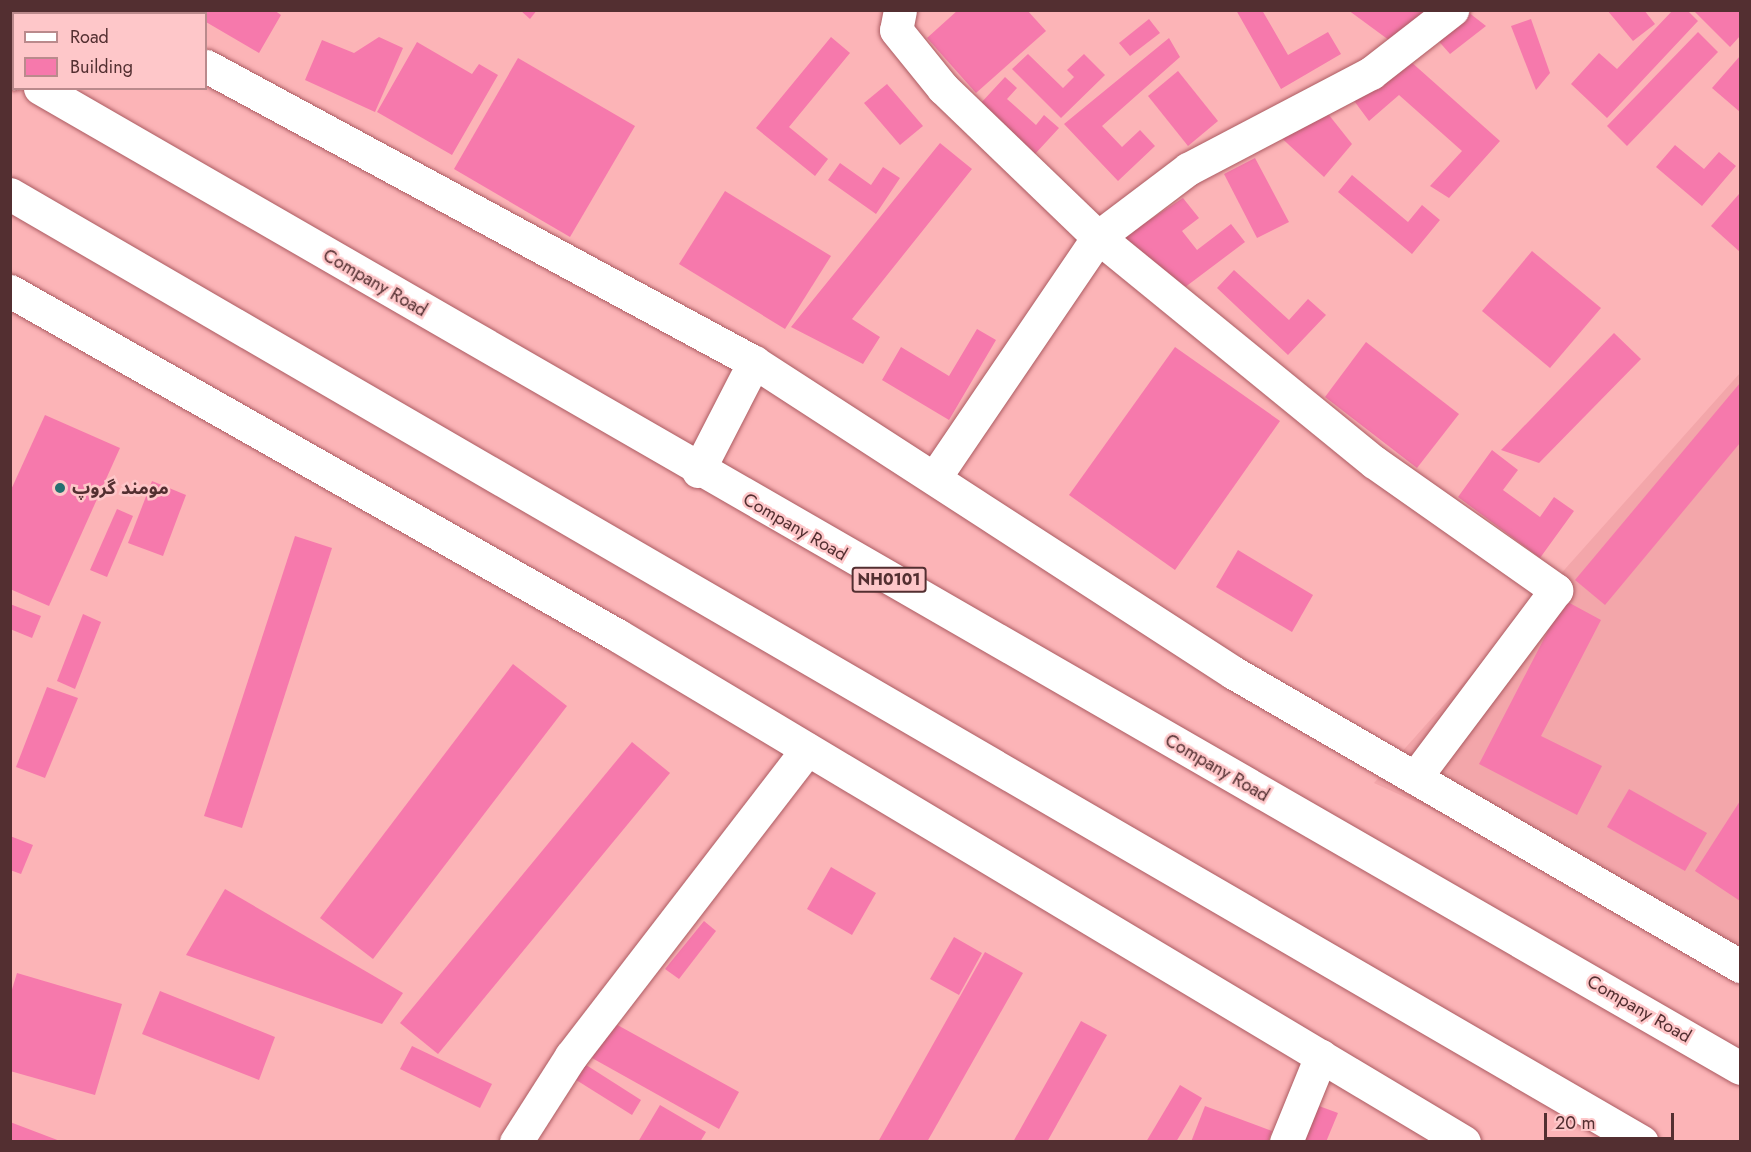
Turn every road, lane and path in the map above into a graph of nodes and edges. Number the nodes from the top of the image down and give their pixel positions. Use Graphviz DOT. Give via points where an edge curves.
graph roads {
  1 [pos="900,10"];
  2 [pos="1452,10"];
  3 [pos="207,67"];
  4 [pos="43,90"];
  5 [pos="10,194"];
  6 [pos="1098,237"];
  7 [pos="10,291"];
  8 [pos="754,362"];
  9 [pos="698,471"];
  10 [pos="934,477"];
  11 [pos="807,749"];
  12 [pos="1415,778"];
  13 [pos="1740,966"];
  14 [pos="1321,1056"];
  15 [pos="1740,1068"];
  16 [pos="516,1142"];
  17 [pos="1286,1142"];
  18 [pos="1464,1142"];
  19 [pos="1642,1142"];
  1 -- 6 [label="main road" via="896,30 943,88"];
  2 -- 6 [label="main road" via="1371,74 1188,169"];
  3 -- 8 [label="main road"];
  4 -- 9 [label="main road, Company Road / NH0101"];
  5 -- 19 [label="main road"];
  6 -- 10 [label="main road"];
  6 -- 12 [label="main road" via="1374,462 1556,590"];
  7 -- 11 [label="main road" via="617,635"];
  8 -- 9 [label="main road"];
  8 -- 10 [label="main road"];
  9 -- 15 [label="main road, Company Road / NH0101"];
  10 -- 12 [label="main road" via="1234,673"];
  11 -- 14 [label="main road"];
  11 -- 16 [label="main road" via="571,1056"];
  12 -- 13 [label="main road"];
  14 -- 17 [label="main road"];
  14 -- 18 [label="main road"];
}
